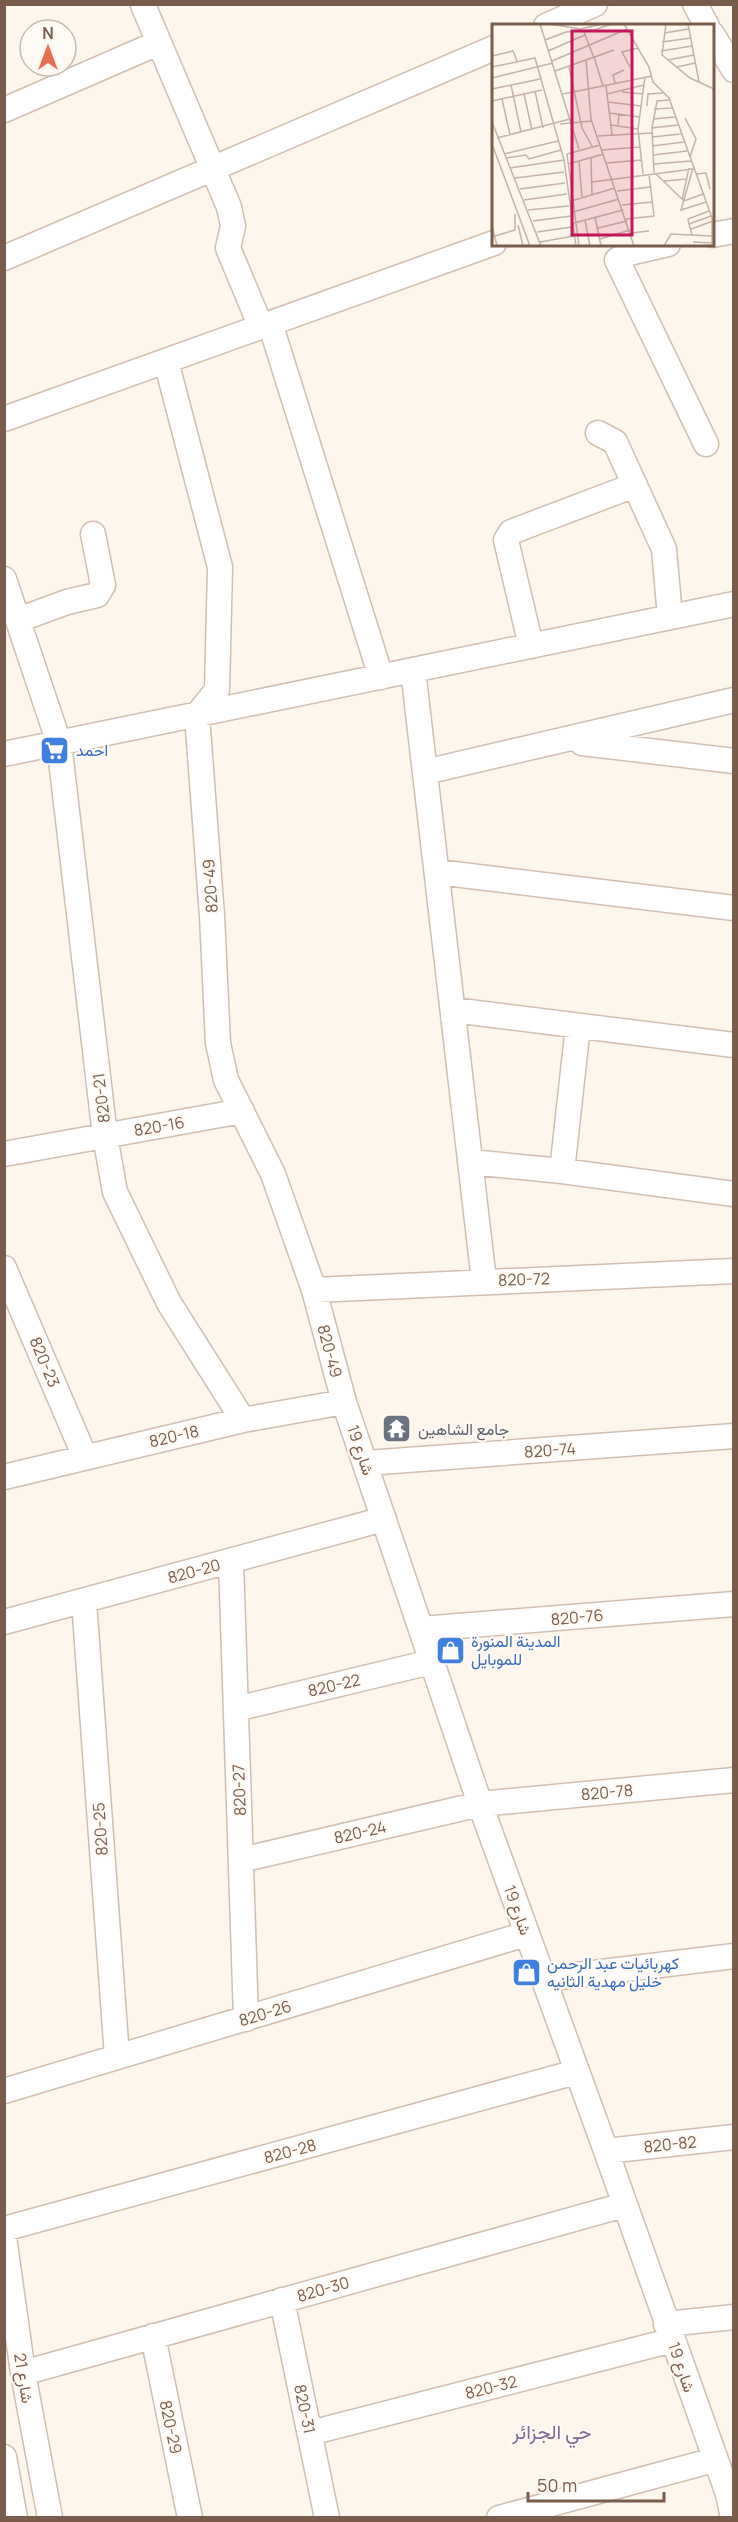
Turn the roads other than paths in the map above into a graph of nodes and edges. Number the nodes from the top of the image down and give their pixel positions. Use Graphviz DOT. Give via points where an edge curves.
graph roads {
  1 [pos="138,4"];
  2 [pos="595,4"];
  3 [pos="695,4"];
  4 [pos="144,5"];
  5 [pos="550,24"];
  6 [pos="706,24"];
  7 [pos="714,37"];
  8 [pos="158,43"];
  9 [pos="492,49"];
  10 [pos="734,70"];
  11 [pos="4,110"];
  12 [pos="213,169"];
  13 [pos="734,231"];
  14 [pos="714,236"];
  15 [pos="492,244"];
  16 [pos="658,246"];
  17 [pos="4,258"];
  18 [pos="266,325"];
  19 [pos="166,361"];
  20 [pos="4,419"];
  21 [pos="598,434"];
  22 [pos="706,444"];
  23 [pos="635,484"];
  24 [pos="93,534"];
  25 [pos="4,579"];
  26 [pos="734,604"];
  27 [pos="670,617"];
  28 [pos="18,620"];
  29 [pos="531,646"];
  30 [pos="413,670"];
  31 [pos="381,677"];
  32 [pos="734,700"];
  33 [pos="197,715"];
  34 [pos="565,741"];
  35 [pos="59,743"];
  36 [pos="4,754"];
  37 [pos="734,761"];
  38 [pos="425,772"];
  39 [pos="437,872"];
  40 [pos="734,908"];
  41 [pos="453,1010"];
  42 [pos="578,1026"];
  43 [pos="734,1045"];
  44 [pos="242,1111"];
  45 [pos="105,1136"];
  46 [pos="4,1154"];
  47 [pos="470,1162"];
  48 [pos="562,1171"];
  49 [pos="734,1194"];
  50 [pos="4,1268"];
  51 [pos="734,1271"];
  52 [pos="484,1281"];
  53 [pos="314,1290"];
  54 [pos="344,1402"];
  55 [pos="243,1420"];
  56 [pos="734,1436"];
  57 [pos="85,1457"];
  58 [pos="366,1463"];
  59 [pos="4,1477"];
  60 [pos="384,1519"];
  61 [pos="231,1561"];
  62 [pos="84,1601"];
  63 [pos="734,1604"];
  64 [pos="4,1622"];
  65 [pos="421,1629"];
  66 [pos="431,1662"];
  67 [pos="236,1708"];
  68 [pos="734,1780"];
  69 [pos="480,1804"];
  70 [pos="241,1860"];
  71 [pos="526,1934"];
  72 [pos="734,1956"];
  73 [pos="544,1978"];
  74 [pos="246,2019"];
  75 [pos="117,2057"];
  76 [pos="576,2072"];
  77 [pos="4,2091"];
  78 [pos="734,2137"];
  79 [pos="606,2151"];
  80 [pos="624,2205"];
  81 [pos="4,2229"];
  82 [pos="4,2237"];
  83 [pos="282,2300"];
  84 [pos="734,2317"];
  85 [pos="670,2332"];
  86 [pos="153,2337"];
  87 [pos="23,2373"];
  88 [pos="310,2433"];
  89 [pos="4,2457"];
  90 [pos="714,2460"];
  91 [pos="731,2502"];
  92 [pos="15,2517"];
  93 [pos="50,2517"];
  94 [pos="190,2517"];
  95 [pos="327,2517"];
  96 [pos="499,2517"];
  1 -- 4 [label="street"];
  2 -- 5 [label="street"];
  3 -- 6 [label="street"];
  4 -- 8 [label="street"];
  7 -- 10 [label="street"];
  8 -- 11 [label="street"];
  8 -- 12 [label="street"];
  9 -- 12 [label="street"];
  12 -- 17 [label="street"];
  12 -- 18 [label="street" via="233,226 228,248"];
  13 -- 14 [label="street"];
  15 -- 18 [label="street"];
  16 -- 22 [label="street" via="629,252 617,260"];
  18 -- 19 [label="street"];
  18 -- 31 [label="street"];
  19 -- 20 [label="street"];
  19 -- 33 [label="street" via="220,567 217,690"];
  21 -- 23 [label="street" via="615,442"];
  23 -- 27 [label="street" via="664,549"];
  23 -- 29 [label="street" via="511,532 506,540"];
  24 -- 28 [label="street" via="103,585 98,595"];
  25 -- 28 [label="street, 820-21"];
  26 -- 27 [label="street"];
  27 -- 29 [label="street"];
  28 -- 35 [label="street, 820-21"];
  29 -- 30 [label="street"];
  30 -- 31 [label="street"];
  30 -- 38 [label="street"];
  31 -- 33 [label="street"];
  32 -- 34 [label="street"];
  33 -- 35 [label="street"];
  33 -- 44 [label="street, 820-49" via="218,1043 226,1080"];
  34 -- 37 [label="street"];
  34 -- 38 [label="street"];
  35 -- 36 [label="street"];
  35 -- 45 [label="street, 820-21"];
  38 -- 39 [label="street"];
  39 -- 40 [label="street"];
  39 -- 41 [label="street"];
  41 -- 42 [label="street"];
  41 -- 47 [label="street"];
  42 -- 43 [label="street"];
  42 -- 48 [label="street"];
  44 -- 45 [label="street, 820-16"];
  44 -- 53 [label="street, 820-49" via="273,1174"];
  45 -- 46 [label="street, 820-16"];
  45 -- 55 [label="street, 820-21" via="115,1192 168,1304"];
  47 -- 48 [label="street"];
  47 -- 52 [label="street"];
  48 -- 49 [label="street"];
  50 -- 57 [label="street, 820-23"];
  51 -- 52 [label="street, 820-72"];
  52 -- 53 [label="street, 820-72"];
  53 -- 54 [label="street, 820-49"];
  54 -- 55 [label="street, 820-18"];
  54 -- 58 [label="street, شارع 19"];
  55 -- 57 [label="street, 820-18"];
  56 -- 58 [label="street, 820-74"];
  57 -- 59 [label="street, 820-18"];
  58 -- 60 [label="street, شارع 19"];
  60 -- 61 [label="street, 820-20"];
  60 -- 65 [label="street, شارع 19"];
  61 -- 62 [label="street, 820-20"];
  61 -- 67 [label="street, 820-27"];
  62 -- 64 [label="street, 820-20"];
  62 -- 75 [label="street, 820-25"];
  63 -- 65 [label="street, 820-76"];
  65 -- 66 [label="street, شارع 19"];
  66 -- 67 [label="street, 820-22"];
  66 -- 69 [label="street, شارع 19"];
  67 -- 70 [label="street, 820-27"];
  68 -- 69 [label="street, 820-78"];
  69 -- 70 [label="street, 820-24"];
  69 -- 71 [label="street, شارع 19"];
  70 -- 74 [label="street, 820-27"];
  71 -- 73 [label="street, شارع 19"];
  71 -- 74 [label="street, 820-26"];
  72 -- 73 [label="street"];
  73 -- 76 [label="street, شارع 19"];
  74 -- 75 [label="street, 820-26"];
  75 -- 77 [label="street, 820-26"];
  76 -- 79 [label="street, شارع 19"];
  76 -- 81 [label="street, 820-28"];
  78 -- 79 [label="street, 820-82"];
  79 -- 80 [label="street, شارع 19"];
  80 -- 83 [label="street, 820-30"];
  80 -- 85 [label="street, شارع 19"];
  82 -- 87 [label="street, شارع 21"];
  83 -- 86 [label="street, 820-30"];
  83 -- 88 [label="street, 820-31"];
  84 -- 85 [label="street, 820-32"];
  85 -- 88 [label="street, 820-32"];
  85 -- 90 [label="street, شارع 19"];
  86 -- 87 [label="street, 820-30"];
  86 -- 94 [label="street, 820-29"];
  87 -- 93 [label="street, شارع 21"];
  88 -- 95 [label="street, 820-31"];
  89 -- 92 [label="street"];
  90 -- 91 [label="street, شارع 19"];
  90 -- 96 [label="street"];
}
